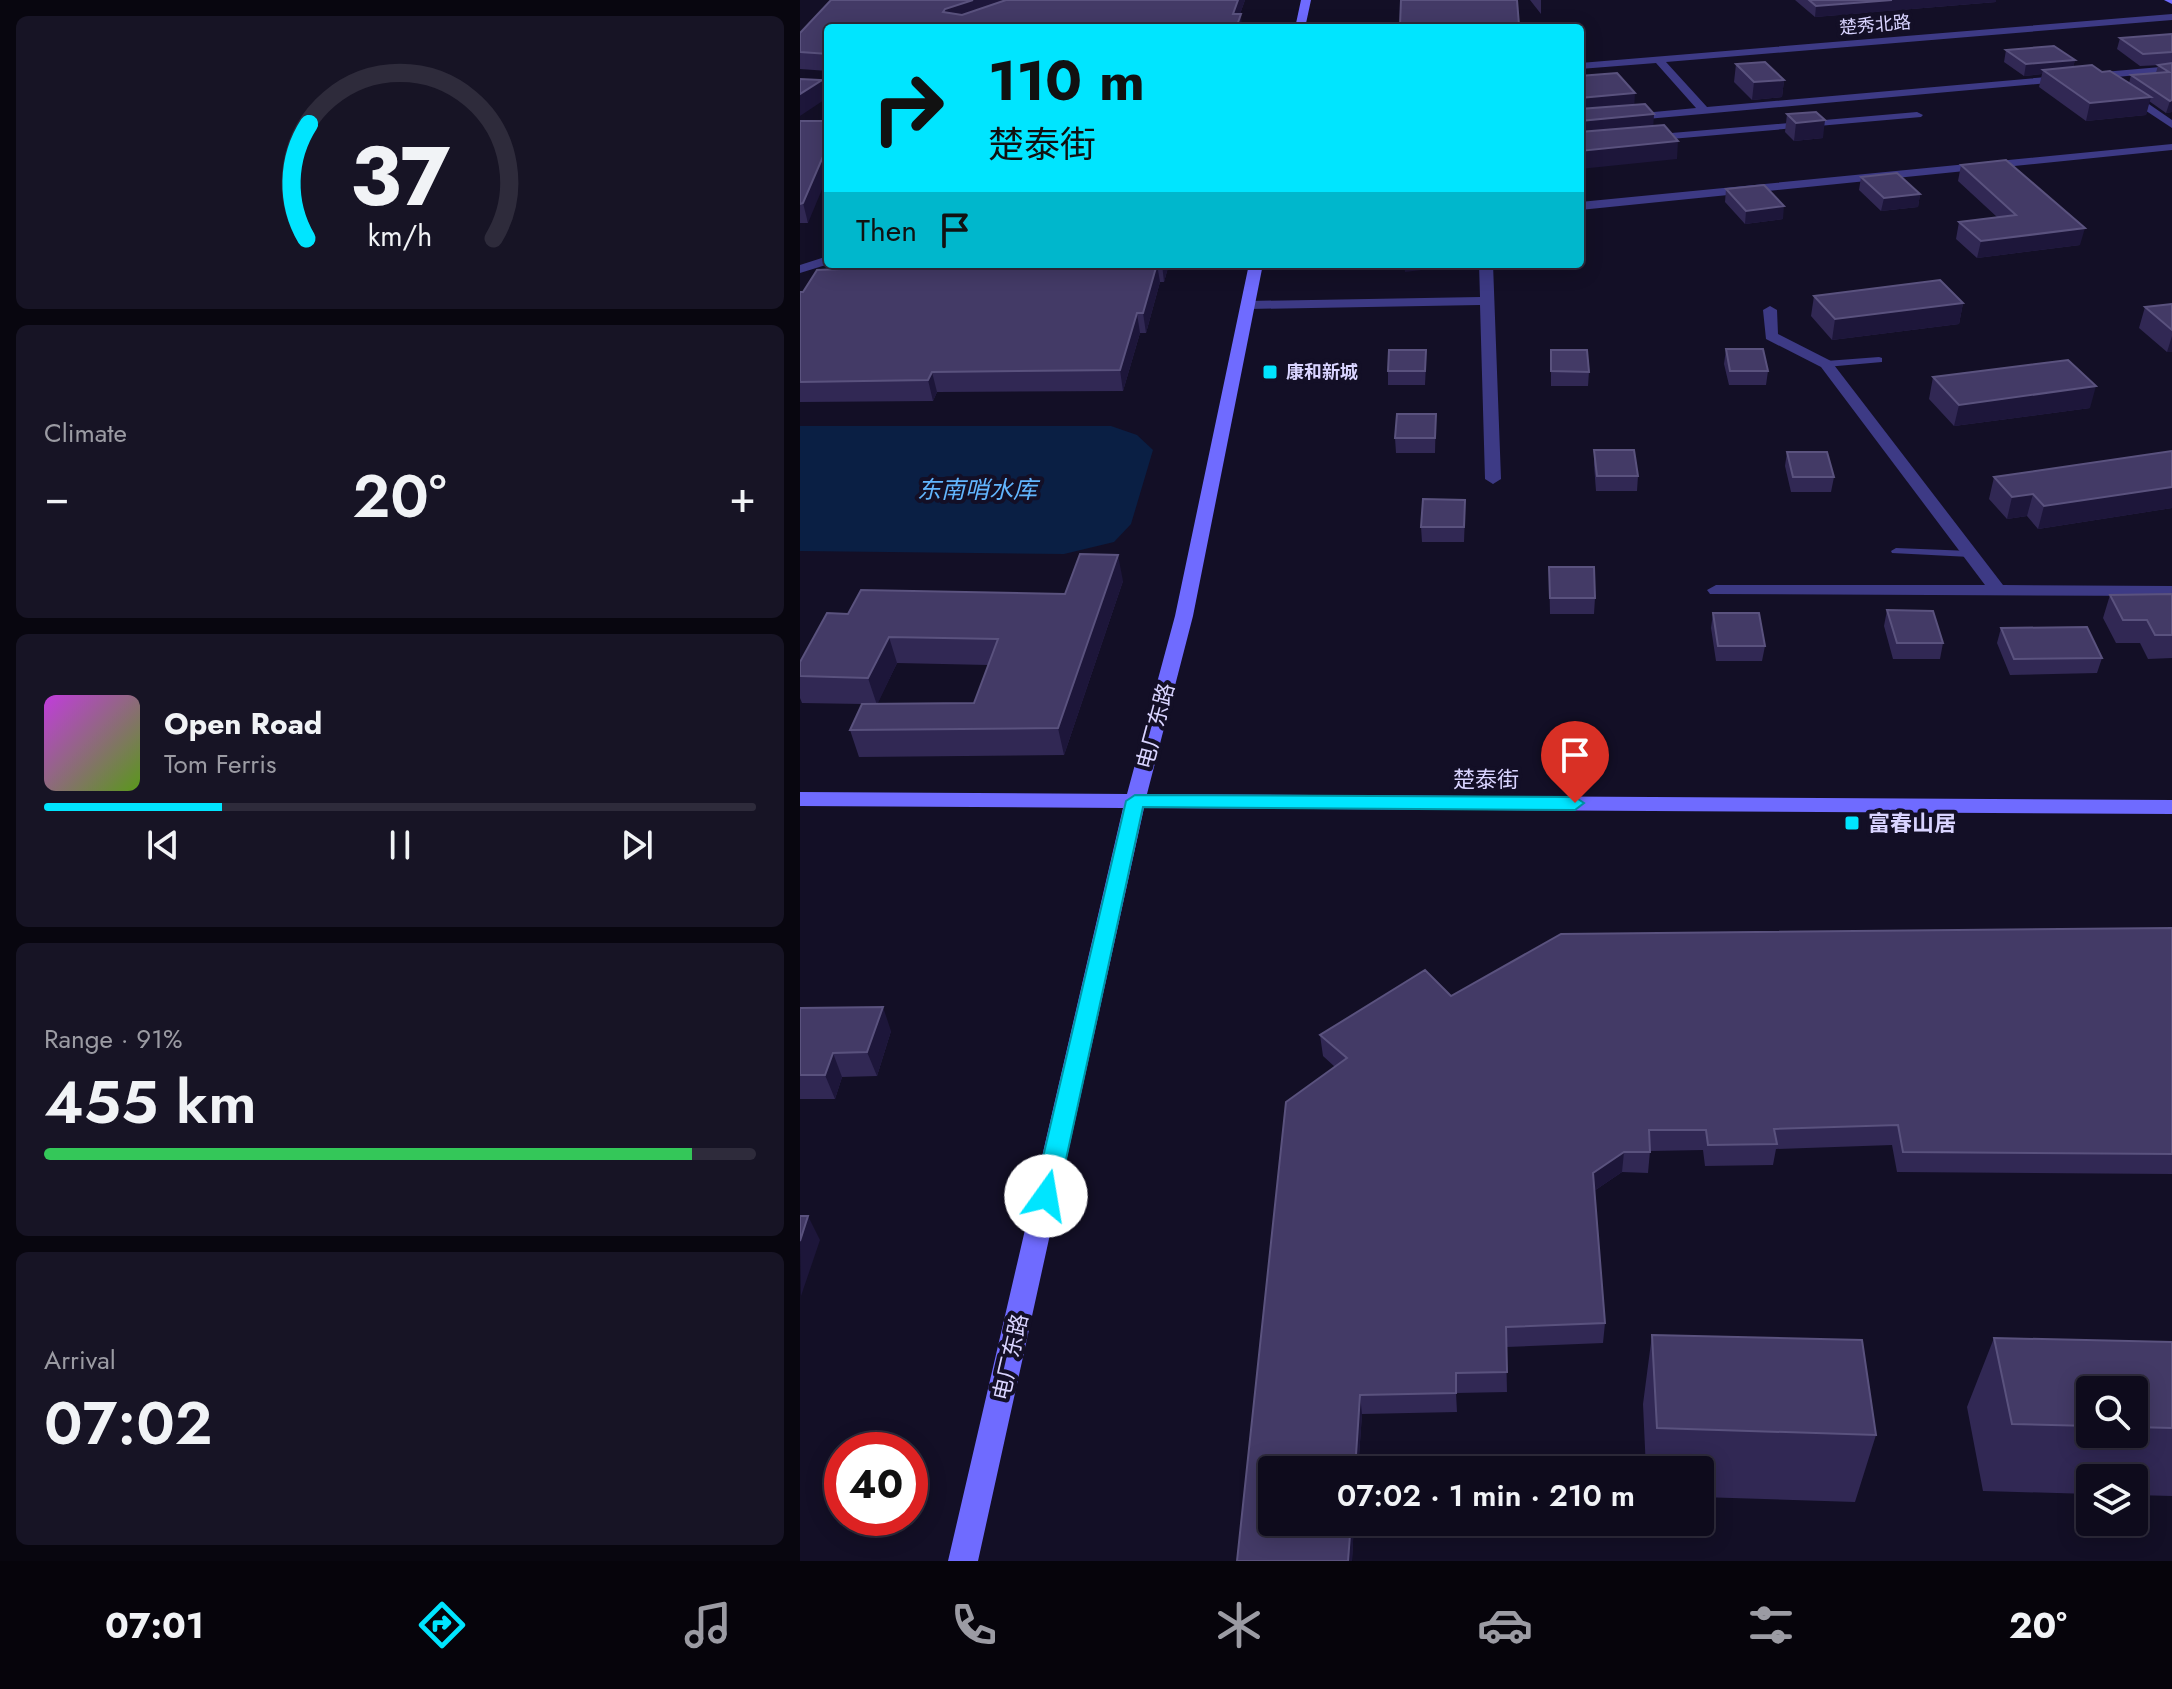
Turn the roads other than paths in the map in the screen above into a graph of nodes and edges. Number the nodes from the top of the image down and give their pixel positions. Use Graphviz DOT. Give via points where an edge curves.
graph roads {
  1 [pos="1306,0"];
  2 [pos="2172,17"];
  3 [pos="1301,24"];
  4 [pos="1658,59"];
  5 [pos="1584,66"];
  6 [pos="2172,69"];
  7 [pos="2099,76"];
  8 [pos="800,92"];
  9 [pos="824,92"];
  10 [pos="1721,108"];
  11 [pos="1703,110"];
  12 [pos="1917,115"];
  13 [pos="1584,122"];
  14 [pos="2172,125"];
  15 [pos="1742,129"];
  16 [pos="1639,139"];
  17 [pos="2172,147"];
  18 [pos="1584,206"];
  19 [pos="824,261"];
  20 [pos="1255,268"];
  21 [pos="1486,268"];
  22 [pos="800,269"];
  23 [pos="1487,301"];
  24 [pos="1249,305"];
  25 [pos="1770,310"];
  26 [pos="1879,360"];
  27 [pos="1826,364"];
  28 [pos="1493,479"];
  29 [pos="1896,551"];
  30 [pos="1970,554"];
  31 [pos="1716,590"];
  32 [pos="1998,591"];
  33 [pos="2172,591"];
  34 [pos="800,799"];
  35 [pos="1135,801"];
  36 [pos="2172,807"];
  37 [pos="963,1561"];
  1 -- 3 [label="street"];
  2 -- 4 [label="street, 楚秀北路"];
  4 -- 5 [label="street, 楚秀北路"];
  4 -- 11 [label="street"];
  6 -- 7 [label="street"];
  7 -- 10 [label="street"];
  7 -- 14 [label="street"];
  8 -- 9 [label="street"];
  10 -- 11 [label="street"];
  10 -- 15 [label="street"];
  11 -- 13 [label="street"];
  12 -- 15 [label="street"];
  15 -- 16 [label="street"];
  17 -- 18 [label="street"];
  19 -- 22 [label="street"];
  20 -- 24 [label="street, 电厂东路"];
  21 -- 23 [label="street"];
  23 -- 24 [label="street"];
  23 -- 28 [label="street"];
  24 -- 35 [label="street, 电厂东路" via="1184,616"];
  25 -- 27 [label="street" via="1771,336"];
  26 -- 27 [label="lane"];
  27 -- 30 [label="street"];
  29 -- 30 [label="lane"];
  30 -- 32 [label="street"];
  31 -- 32 [label="street"];
  32 -- 33 [label="street"];
  34 -- 35 [label="street, 楚泰街"];
  35 -- 36 [label="street, 楚泰街"];
  35 -- 37 [label="street, 电厂东路"];
}
